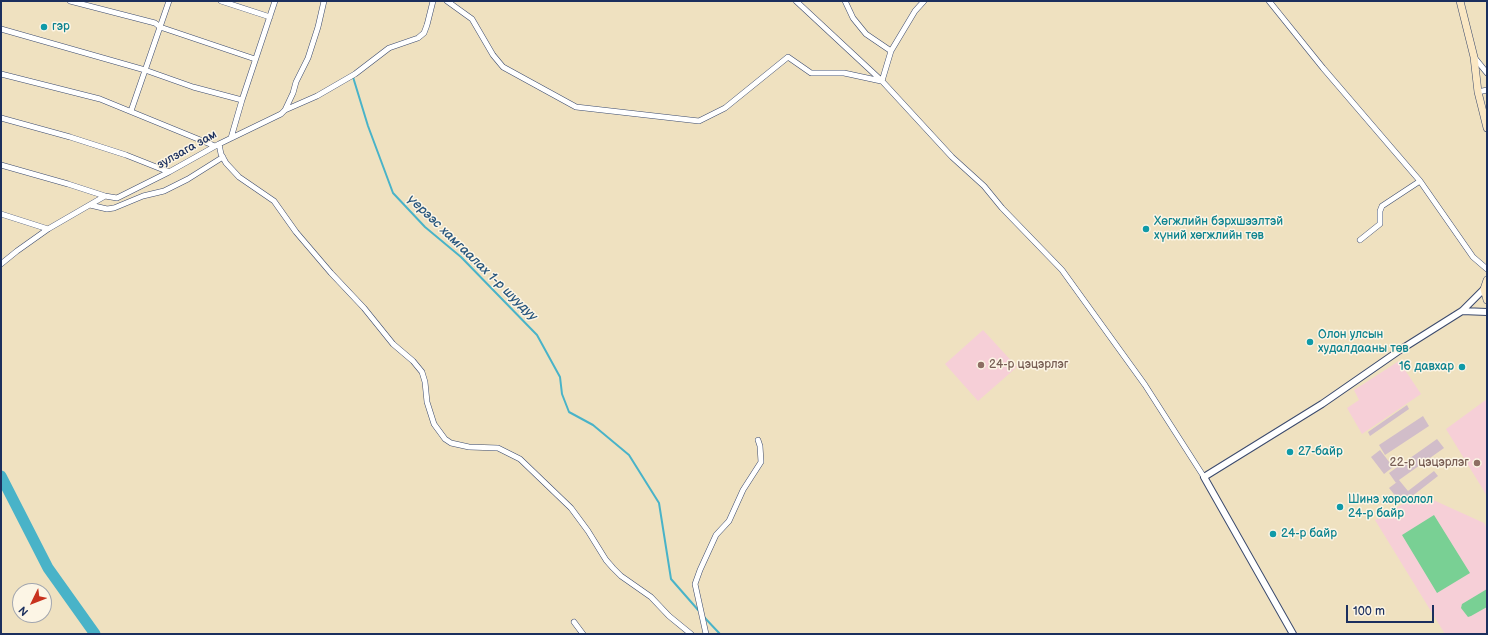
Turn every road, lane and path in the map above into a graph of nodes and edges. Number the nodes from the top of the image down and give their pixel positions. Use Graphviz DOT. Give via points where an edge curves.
graph roads {
  1 [pos="70,1"];
  2 [pos="169,1"];
  3 [pos="220,1"];
  4 [pos="275,1"];
  5 [pos="324,1"];
  6 [pos="433,1"];
  7 [pos="448,1"];
  8 [pos="796,1"];
  9 [pos="845,1"];
  10 [pos="924,1"];
  11 [pos="1269,1"];
  12 [pos="1460,1"];
  13 [pos="270,17"];
  14 [pos="160,27"];
  15 [pos="1,29"];
  16 [pos="891,51"];
  17 [pos="1474,57"];
  18 [pos="256,59"];
  19 [pos="145,70"];
  20 [pos="1487,73"];
  21 [pos="1,74"];
  22 [pos="882,81"];
  23 [pos="1487,90"];
  24 [pos="1478,92"];
  25 [pos="242,100"];
  26 [pos="285,110"];
  27 [pos="131,111"];
  28 [pos="1,118"];
  29 [pos="1487,128"];
  30 [pos="231,138"];
  31 [pos="217,145"];
  32 [pos="223,157"];
  33 [pos="1,165"];
  34 [pos="169,172"];
  35 [pos="1420,181"];
  36 [pos="105,196"];
  37 [pos="90,205"];
  38 [pos="1,214"];
  39 [pos="48,229"];
  40 [pos="1360,240"];
  41 [pos="1,264"];
  42 [pos="1487,269"];
  43 [pos="1487,280"];
  44 [pos="1484,289"];
  45 [pos="1487,300"];
  46 [pos="1462,311"];
  47 [pos="1487,312"];
  48 [pos="758,440"];
  49 [pos="1204,477"];
  50 [pos="574,622"];
  51 [pos="583,634"];
  52 [pos="690,634"];
  53 [pos="706,634"];
  54 [pos="1293,634"];
  1 -- 14 [label="street" via="155,23"];
  2 -- 14 [label="street"];
  3 -- 13 [label="street"];
  4 -- 13 [label="street"];
  5 -- 26 [label="street" via="308,58"];
  6 -- 26 [label="street, зулзага зам" via="424,33 418,38 389,48 349,78"];
  7 -- 22 [label="street" via="472,19 493,55 504,68 576,107 699,121 725,108 788,58 811,73 844,73"];
  8 -- 22 [label="street"];
  9 -- 16 [label="street" via="853,18 866,34"];
  10 -- 16 [label="street" via="915,11"];
  11 -- 35 [label="street"];
  12 -- 17 [label="main road"];
  13 -- 18 [label="street"];
  14 -- 18 [label="street"];
  14 -- 19 [label="street"];
  15 -- 19 [label="street"];
  16 -- 22 [label="street"];
  17 -- 20 [label="street"];
  17 -- 24 [label="main road"];
  18 -- 25 [label="street"];
  19 -- 25 [label="street" via="193,87"];
  19 -- 27 [label="street"];
  21 -- 27 [label="street" via="100,99"];
  22 -- 49 [label="street" via="1062,270 1145,385"];
  23 -- 24 [label="street"];
  24 -- 29 [label="main road"];
  25 -- 30 [label="street"];
  26 -- 30 [label="street, зулзага зам"];
  27 -- 31 [label="street"];
  28 -- 34 [label="street" via="119,152"];
  30 -- 31 [label="street, зулзага зам"];
  31 -- 32 [label="street"];
  31 -- 34 [label="street, зулзага зам"];
  32 -- 37 [label="street" via="164,191 143,196 114,208"];
  32 -- 52 [label="street" via="239,177 274,201 331,273 393,344 422,372 434,424 445,439 469,447 498,448 520,459 571,508 613,568 651,597"];
  33 -- 36 [label="street"];
  34 -- 36 [label="street, зулзага зам" via="117,198"];
  35 -- 40 [label="street" via="1382,206 1380,224"];
  35 -- 42 [label="street" via="1473,256"];
  36 -- 37 [label="street, зулзага зам"];
  37 -- 39 [label="street, зулзага зам"];
  38 -- 39 [label="street"];
  39 -- 41 [label="street, зулзага зам"];
  43 -- 44 [label="main road"];
  44 -- 45 [label="main road"];
  44 -- 46 [label="street"];
  46 -- 47 [label="street"];
  46 -- 49 [label="street" via="1322,404"];
  48 -- 53 [label="street" via="760,462 743,490 729,521 716,535 695,584"];
  49 -- 54 [label="street"];
  50 -- 51 [label="street"];
}
